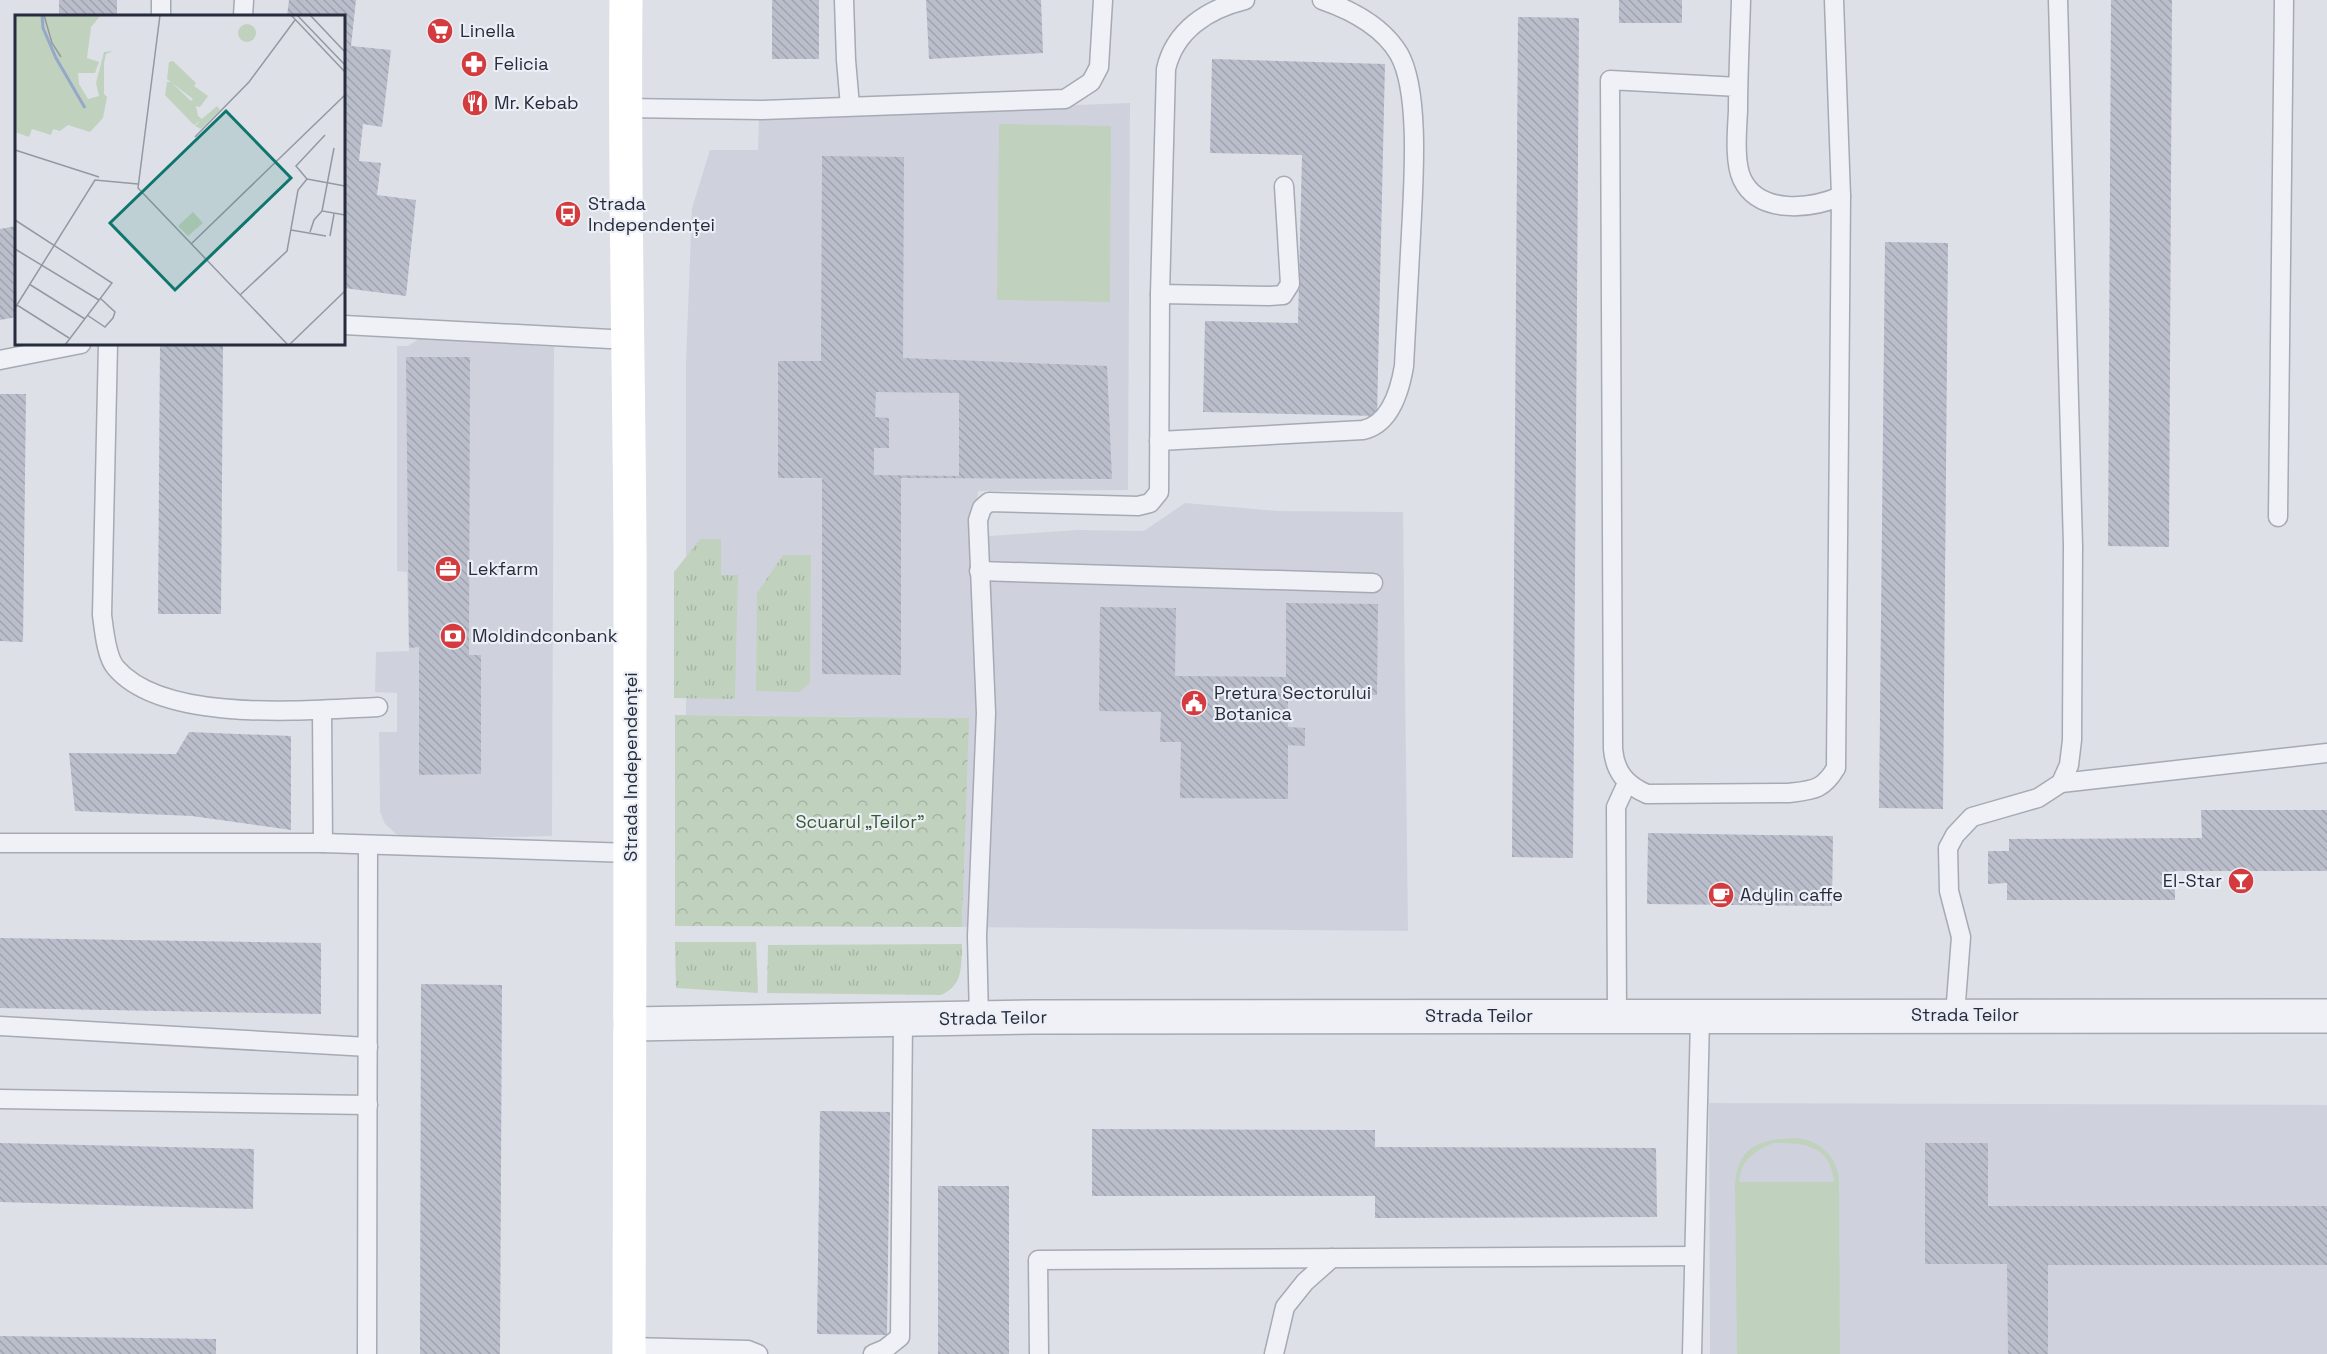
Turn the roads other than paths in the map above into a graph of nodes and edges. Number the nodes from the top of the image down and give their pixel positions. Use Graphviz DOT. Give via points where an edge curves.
graph roads {
  1 [pos="244,0"];
  2 [pos="626,0"];
  3 [pos="844,0"];
  4 [pos="1245,0"];
  5 [pos="1323,0"];
  6 [pos="1741,0"];
  7 [pos="1834,0"];
  8 [pos="2058,0"];
  9 [pos="2284,0"];
  10 [pos="1105,1"];
  11 [pos="243,15"];
  12 [pos="1738,87"];
  13 [pos="850,106"];
  14 [pos="625,108"];
  15 [pos="1284,186"];
  16 [pos="1841,196"];
  17 [pos="1160,294"];
  18 [pos="345,325"];
  19 [pos="629,340"];
  20 [pos="76,345"];
  21 [pos="108,345"];
  22 [pos="0,360"];
  23 [pos="1159,441"];
  24 [pos="2278,517"];
  25 [pos="980,571"];
  26 [pos="1373,583"];
  27 [pos="378,707"];
  28 [pos="322,710"];
  29 [pos="2327,753"];
  30 [pos="1627,783"];
  31 [pos="2061,783"];
  32 [pos="0,843"];
  33 [pos="324,843"];
  34 [pos="368,844"];
  35 [pos="631,853"];
  36 [pos="1955,1015"];
  37 [pos="1617,1016"];
  38 [pos="2327,1016"];
  39 [pos="980,1018"];
  40 [pos="1700,1018"];
  41 [pos="903,1019"];
  42 [pos="631,1024"];
  43 [pos="0,1026"];
  44 [pos="368,1047"];
  45 [pos="0,1099"];
  46 [pos="368,1105"];
  47 [pos="1694,1256"];
  48 [pos="1332,1258"];
  49 [pos="628,1351"];
  50 [pos="367,1354"];
  51 [pos="758,1354"];
  52 [pos="873,1354"];
  53 [pos="1039,1354"];
  54 [pos="1274,1354"];
  55 [pos="1692,1354"];
  1 -- 11 [label="lane"];
  2 -- 14 [label="main road, Strada Independenței"];
  3 -- 13 [label="lane"];
  4 -- 17 [label="lane" via="1214,10 1196,22 1177,42 1168,60"];
  5 -- 23 [label="lane" via="1381,33 1399,55 1407,74 1414,160 1404,366 1396,396 1379,422 1363,430"];
  6 -- 12 [label="lane"];
  7 -- 16 [label="lane"];
  8 -- 31 [label="lane" via="2073,546 2072,740 2069,765"];
  9 -- 24 [label="lane"];
  10 -- 13 [label="lane" via="1099,67 1091,82 1065,99"];
  12 -- 16 [label="lane" via="1737,146 1741,178 1751,193 1767,202 1796,207 1825,203"];
  12 -- 30 [label="lane" via="1610,80 1613,749 1616,767"];
  13 -- 14 [label="lane" via="756,110"];
  14 -- 19 [label="main road, Strada Independenței"];
  15 -- 17 [label="lane" via="1290,284 1283,295"];
  16 -- 30 [label="lane" via="1836,768 1820,787 1789,793 1660,795 1647,794"];
  17 -- 23 [label="lane"];
  18 -- 19 [label="lane"];
  19 -- 35 [label="main road, Strada Independenței"];
  20 -- 22 [label="lane"];
  21 -- 28 [label="lane" via="102,615 115,667 146,692 177,703 231,709"];
  23 -- 25 [label="lane" via="1159,492 1150,503 1138,506 989,502 978,520"];
  25 -- 26 [label="lane"];
  25 -- 39 [label="lane" via="986,713 977,936"];
  27 -- 28 [label="lane"];
  28 -- 33 [label="lane"];
  29 -- 31 [label="lane"];
  30 -- 37 [label="lane" via="1616,807"];
  31 -- 36 [label="lane" via="2038,798 1972,817 1948,848 1949,891 1961,937"];
  32 -- 33 [label="lane"];
  33 -- 34 [label="lane"];
  34 -- 35 [label="lane"];
  34 -- 44 [label="lane"];
  35 -- 42 [label="main road, Strada Independenței"];
  36 -- 38 [label="street, Strada Teilor"];
  36 -- 40 [label="street, Strada Teilor"];
  37 -- 39 [label="street, Strada Teilor"];
  37 -- 40 [label="street, Strada Teilor"];
  39 -- 41 [label="street, Strada Teilor"];
  40 -- 47 [label="lane"];
  41 -- 42 [label="street, Strada Teilor"];
  41 -- 52 [label="lane" via="900,1337"];
  42 -- 49 [label="main road, Strada Independenței"];
  43 -- 44 [label="lane"];
  44 -- 46 [label="lane"];
  45 -- 46 [label="lane"];
  46 -- 50 [label="lane"];
  47 -- 48 [label="lane"];
  47 -- 55 [label="lane"];
  48 -- 53 [label="lane" via="1038,1260"];
  48 -- 54 [label="lane" via="1285,1307"];
  49 -- 51 [label="lane" via="747,1350"];
}
